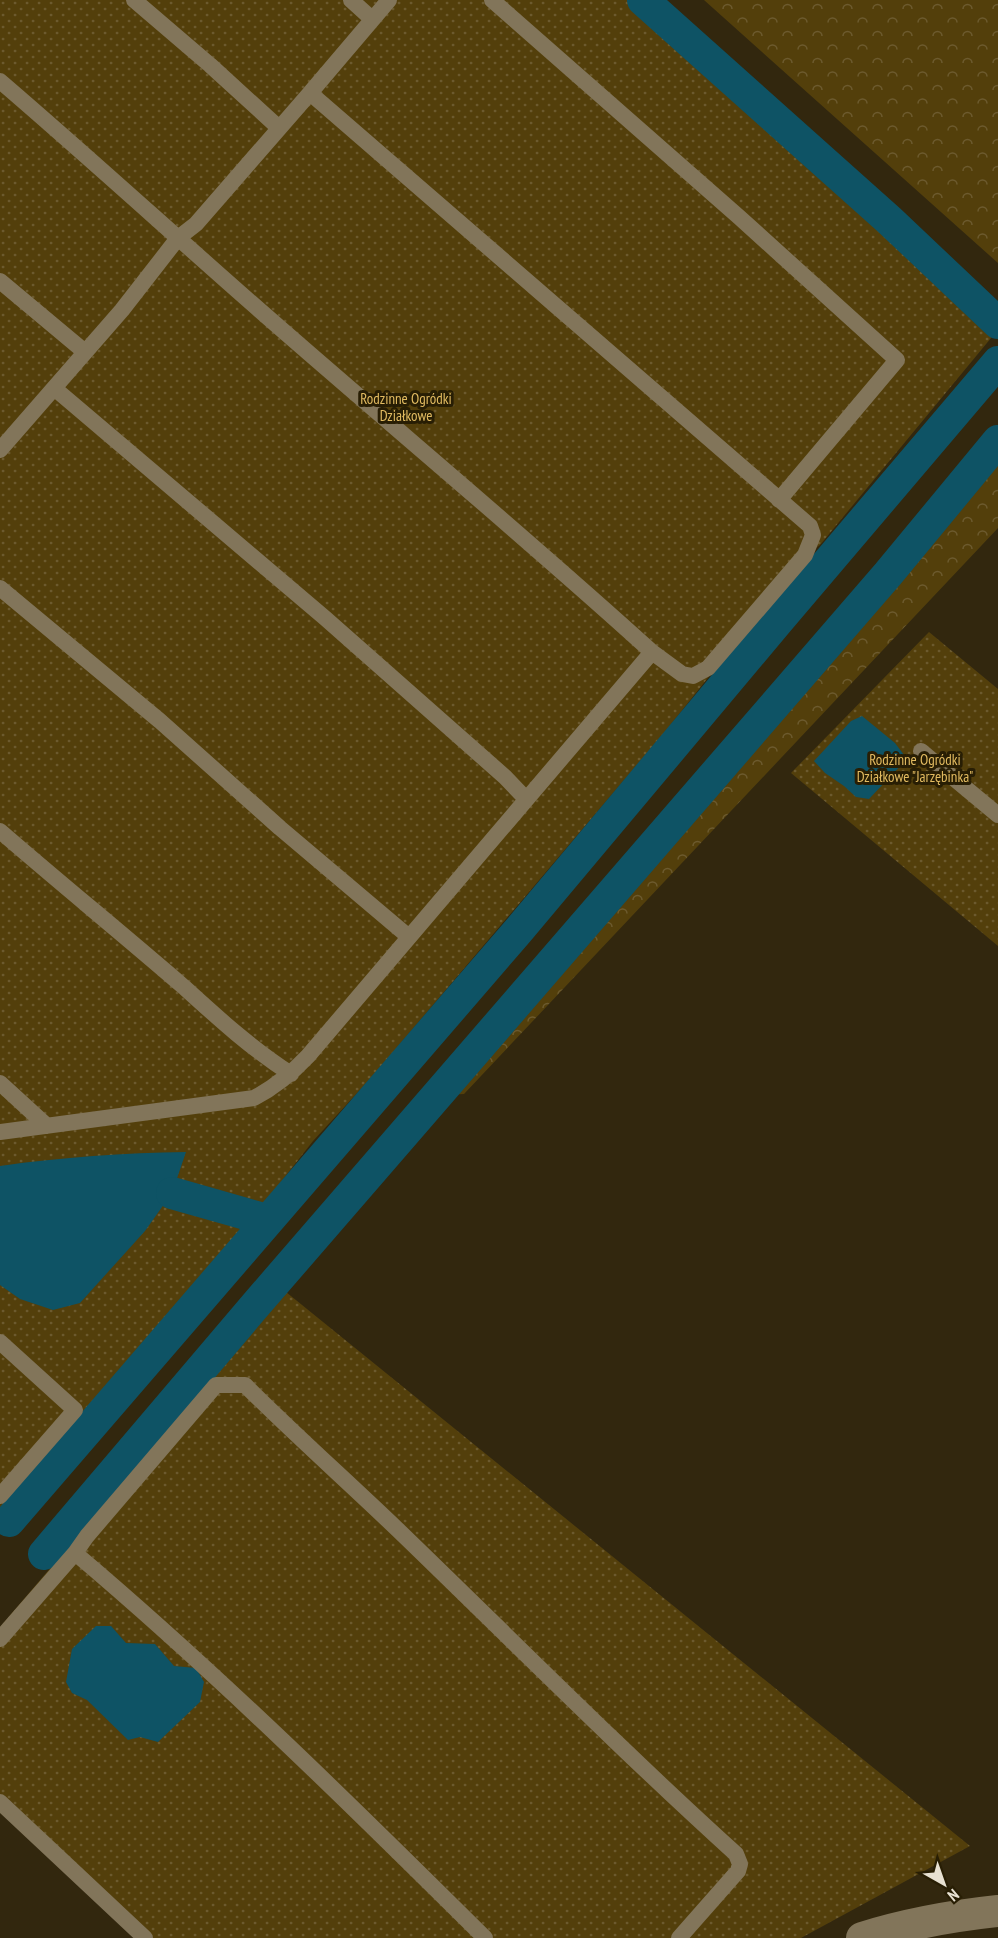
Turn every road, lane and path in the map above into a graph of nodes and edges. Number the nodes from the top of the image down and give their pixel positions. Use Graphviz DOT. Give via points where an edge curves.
graph roads {
  1 [pos="134,0"];
  2 [pos="351,0"];
  3 [pos="389,0"];
  4 [pos="492,0"];
  5 [pos="372,19"];
  6 [pos="0,81"];
  7 [pos="309,93"];
  8 [pos="279,128"];
  9 [pos="178,238"];
  10 [pos="0,281"];
  11 [pos="85,352"];
  12 [pos="54,388"];
  13 [pos="0,450"];
  14 [pos="779,500"];
  15 [pos="0,588"];
  16 [pos="652,652"];
  17 [pos="921,751"];
  18 [pos="526,799"];
  19 [pos="998,815"];
  20 [pos="0,831"];
  21 [pos="409,937"];
  22 [pos="291,1074"];
  23 [pos="0,1083"];
  24 [pos="47,1126"];
  25 [pos="0,1132"];
  26 [pos="0,1342"];
  27 [pos="0,1496"];
  28 [pos="75,1553"];
  29 [pos="0,1639"];
  30 [pos="0,1803"];
  31 [pos="998,1911"];
  32 [pos="145,1938"];
  33 [pos="484,1938"];
  34 [pos="679,1938"];
  35 [pos="862,1938"];
  1 -- 8 [label="lane"];
  2 -- 5 [label="lane"];
  3 -- 5 [label="lane"];
  4 -- 14 [label="lane" via="897,360"];
  5 -- 7 [label="lane"];
  6 -- 9 [label="lane"];
  7 -- 8 [label="lane"];
  7 -- 14 [label="lane"];
  8 -- 9 [label="lane" via="196,224"];
  9 -- 11 [label="lane"];
  9 -- 16 [label="lane"];
  10 -- 11 [label="lane"];
  11 -- 12 [label="lane"];
  12 -- 13 [label="lane"];
  12 -- 18 [label="lane" via="326,618"];
  14 -- 16 [label="lane" via="810,526 813,535 805,555 708,668 693,676 682,674"];
  15 -- 21 [label="lane"];
  16 -- 18 [label="lane"];
  17 -- 19 [label="lane"];
  18 -- 21 [label="lane"];
  20 -- 22 [label="lane" via="227,1027"];
  21 -- 22 [label="lane"];
  22 -- 24 [label="lane" via="254,1098"];
  23 -- 24 [label="lane"];
  24 -- 25 [label="lane"];
  26 -- 27 [label="lane" via="75,1410"];
  28 -- 29 [label="lane"];
  28 -- 33 [label="lane" via="158,1624"];
  28 -- 34 [label="lane" via="216,1385 245,1385 662,1788 736,1854 738,1871"];
  30 -- 32 [label="lane"];
  31 -- 35 [label="street" via="904,1925"];
}
